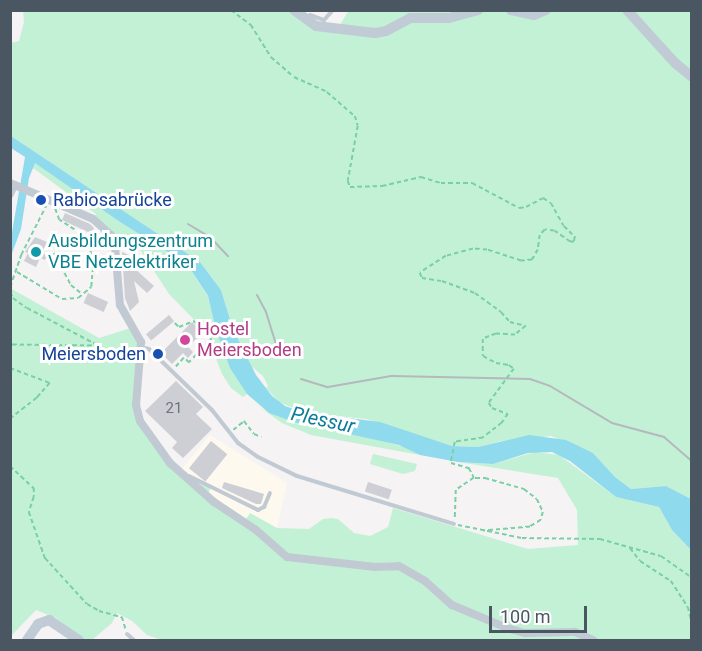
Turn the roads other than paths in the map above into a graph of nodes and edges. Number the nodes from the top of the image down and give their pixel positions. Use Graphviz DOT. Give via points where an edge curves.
graph roads {
  1 [pos="294,10"];
  2 [pos="303,10"];
  3 [pos="333,10"];
  4 [pos="478,10"];
  5 [pos="511,10"];
  6 [pos="546,10"];
  7 [pos="627,10"];
  8 [pos="692,77"];
  9 [pos="14,184"];
  10 [pos="10,194"];
  11 [pos="141,347"];
  12 [pos="178,470"];
  13 [pos="270,493"];
  14 [pos="454,524"];
  15 [pos="127,634"];
  16 [pos="27,640"];
  17 [pos="79,640"];
  18 [pos="134,640"];
  19 [pos="593,640"];
  1 -- 4 [label="main road" via="316,26 375,33 410,18 449,18"];
  2 -- 3 [label="lane" via="323,20"];
  5 -- 6 [label="main road" via="534,15"];
  7 -- 8 [label="main road"];
  9 -- 10 [label="street"];
  9 -- 11 [label="street" via="99,223 111,235 120,305 138,333"];
  11 -- 12 [label="street" via="136,405 140,421"];
  11 -- 14 [label="lane" via="149,349 212,410 247,450 282,470"];
  12 -- 13 [label="lane" via="258,510 264,507"];
  12 -- 19 [label="street" via="287,556 375,567 401,566 452,605 507,628 525,633 575,632"];
  15 -- 18 [label="lane"];
  16 -- 17 [label="main road" via="38,624 49,620"];
}
